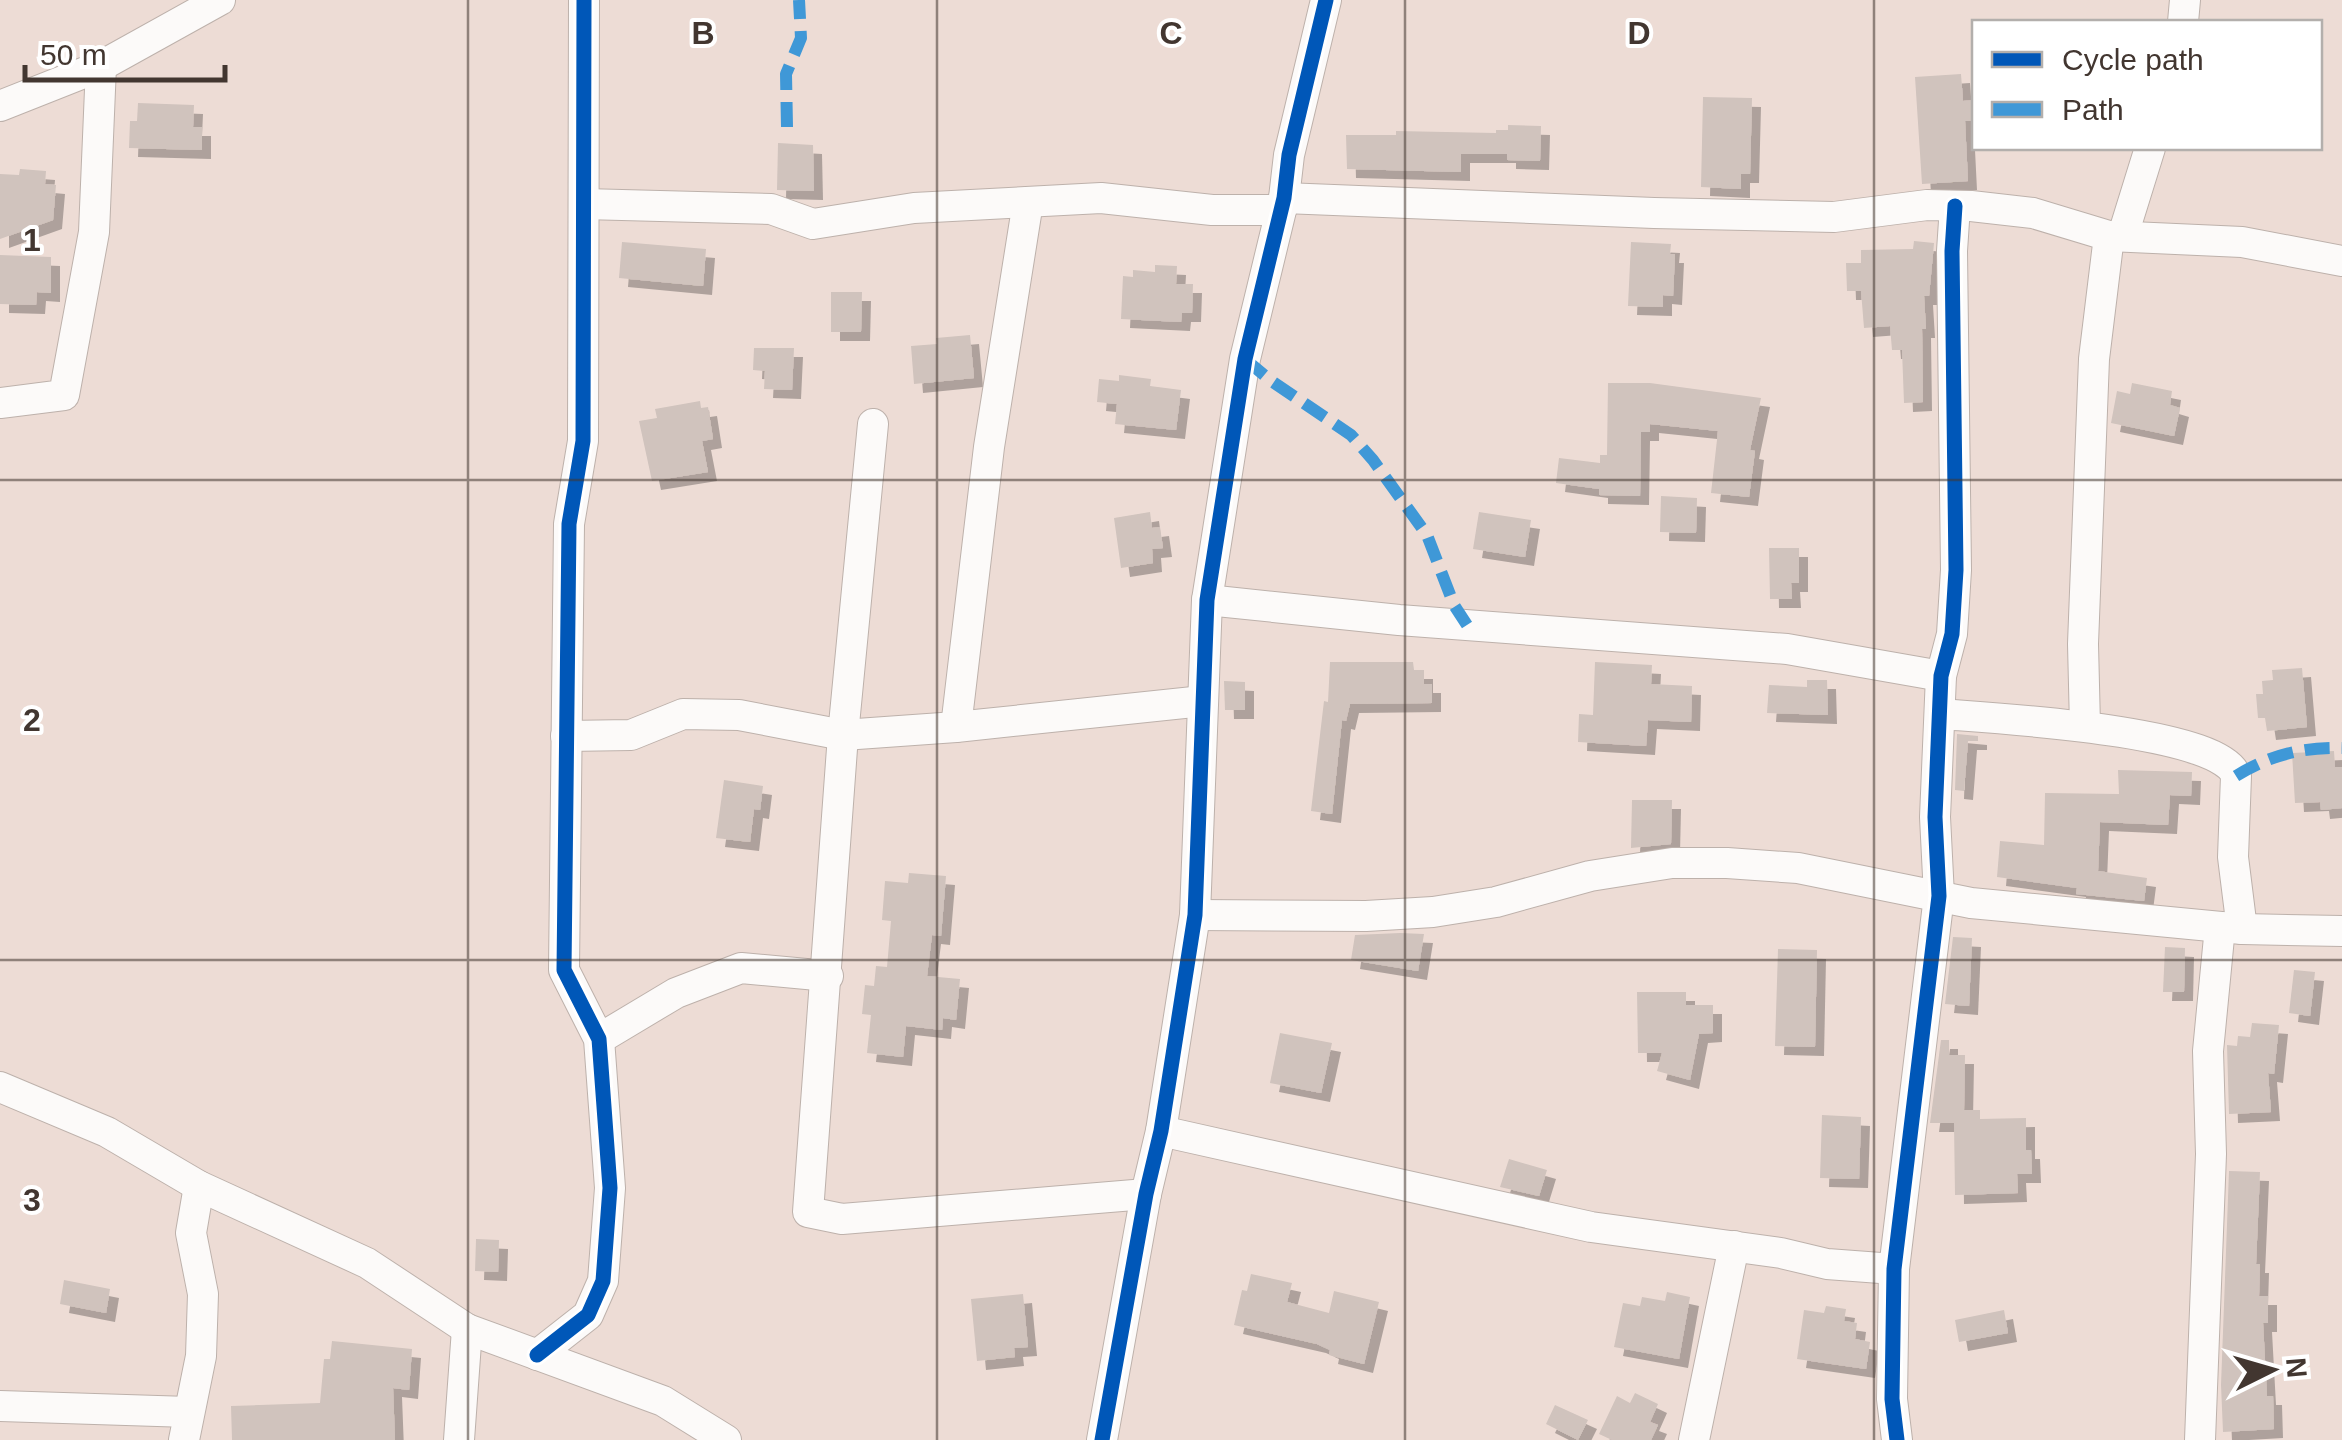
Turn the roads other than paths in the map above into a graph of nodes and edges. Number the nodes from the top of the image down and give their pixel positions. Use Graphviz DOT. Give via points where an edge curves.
graph roads {
  1 [pos="220,0"];
  2 [pos="584,0"];
  3 [pos="1326,0"];
  4 [pos="100,66"];
  5 [pos="0,106"];
  6 [pos="2149,150"];
  7 [pos="1028,202"];
  8 [pos="584,204"];
  9 [pos="1282,204"];
  10 [pos="1955,206"];
  11 [pos="2116,235"];
  12 [pos="2342,261"];
  13 [pos="0,403"];
  14 [pos="873,424"];
  15 [pos="1207,600"];
  16 [pos="1941,676"];
  17 [pos="1203,701"];
  18 [pos="1941,714"];
  19 [pos="2085,726"];
  20 [pos="956,727"];
  21 [pos="844,735"];
  22 [pos="566,736"];
  23 [pos="1939,896"];
  24 [pos="1194,915"];
  25 [pos="2231,928"];
  26 [pos="2339,939"];
  27 [pos="828,976"];
  28 [pos="599,1040"];
  29 [pos="0,1087"];
  30 [pos="1161,1131"];
  31 [pos="200,1186"];
  32 [pos="1146,1194"];
  33 [pos="1734,1246"];
  34 [pos="1894,1269"];
  35 [pos="467,1329"];
  36 [pos="537,1354"];
  37 [pos="0,1406"];
  38 [pos="186,1426"];
  39 [pos="459,1440"];
  40 [pos="726,1440"];
  41 [pos="1102,1440"];
  42 [pos="1694,1440"];
  43 [pos="1897,1440"];
  44 [pos="2200,1440"];
  1 -- 4 [label="street"];
  2 -- 8 [label="street"];
  3 -- 9 [label="street"];
  4 -- 5 [label="street"];
  4 -- 13 [label="street" via="94,232 64,396"];
  6 -- 11 [label="street"];
  7 -- 8 [label="street" via="914,208 813,224 771,209"];
  7 -- 9 [label="street" via="1100,198 1212,210"];
  7 -- 20 [label="street" via="988,447"];
  8 -- 22 [label="street" via="582,440 568,524"];
  9 -- 10 [label="street" via="1834,217"];
  9 -- 15 [label="street" via="1245,359"];
  10 -- 11 [label="street" via="2033,213"];
  10 -- 16 [label="street" via="1956,538 1952,634"];
  11 -- 12 [label="street" via="2242,242"];
  11 -- 19 [label="street" via="2094,359"];
  14 -- 21 [label="street"];
  15 -- 16 [label="street" via="1787,649"];
  15 -- 17 [label="street"];
  16 -- 18 [label="street"];
  17 -- 20 [label="street"];
  17 -- 24 [label="street"];
  18 -- 19 [label="street"];
  18 -- 23 [label="street" via="1934,817"];
  19 -- 25 [label="street" via="2186,745 2235,770"];
  20 -- 21 [label="street"];
  21 -- 22 [label="street" via="738,715 682,714 631,735"];
  21 -- 27 [label="street"];
  22 -- 28 [label="street" via="564,970"];
  23 -- 24 [label="street" via="1798,868 1672,863 1432,912"];
  23 -- 25 [label="street"];
  23 -- 34 [label="street"];
  24 -- 30 [label="street"];
  25 -- 26 [label="street"];
  25 -- 44 [label="street" via="2208,1052 2211,1154"];
  27 -- 28 [label="street" via="741,968 676,993"];
  27 -- 32 [label="street" via="808,1212 842,1219"];
  28 -- 36 [label="street" via="610,1188 603,1280 588,1315"];
  29 -- 31 [label="street" via="106,1132"];
  30 -- 32 [label="street"];
  30 -- 33 [label="street" via="1591,1227"];
  31 -- 35 [label="street" via="367,1263"];
  31 -- 38 [label="street" via="191,1233 202,1294 201,1356"];
  32 -- 41 [label="street"];
  33 -- 34 [label="street"];
  33 -- 42 [label="street"];
  34 -- 43 [label="street"];
  35 -- 36 [label="street"];
  35 -- 39 [label="street"];
  36 -- 40 [label="street" via="663,1401"];
  37 -- 38 [label="street"];
}
